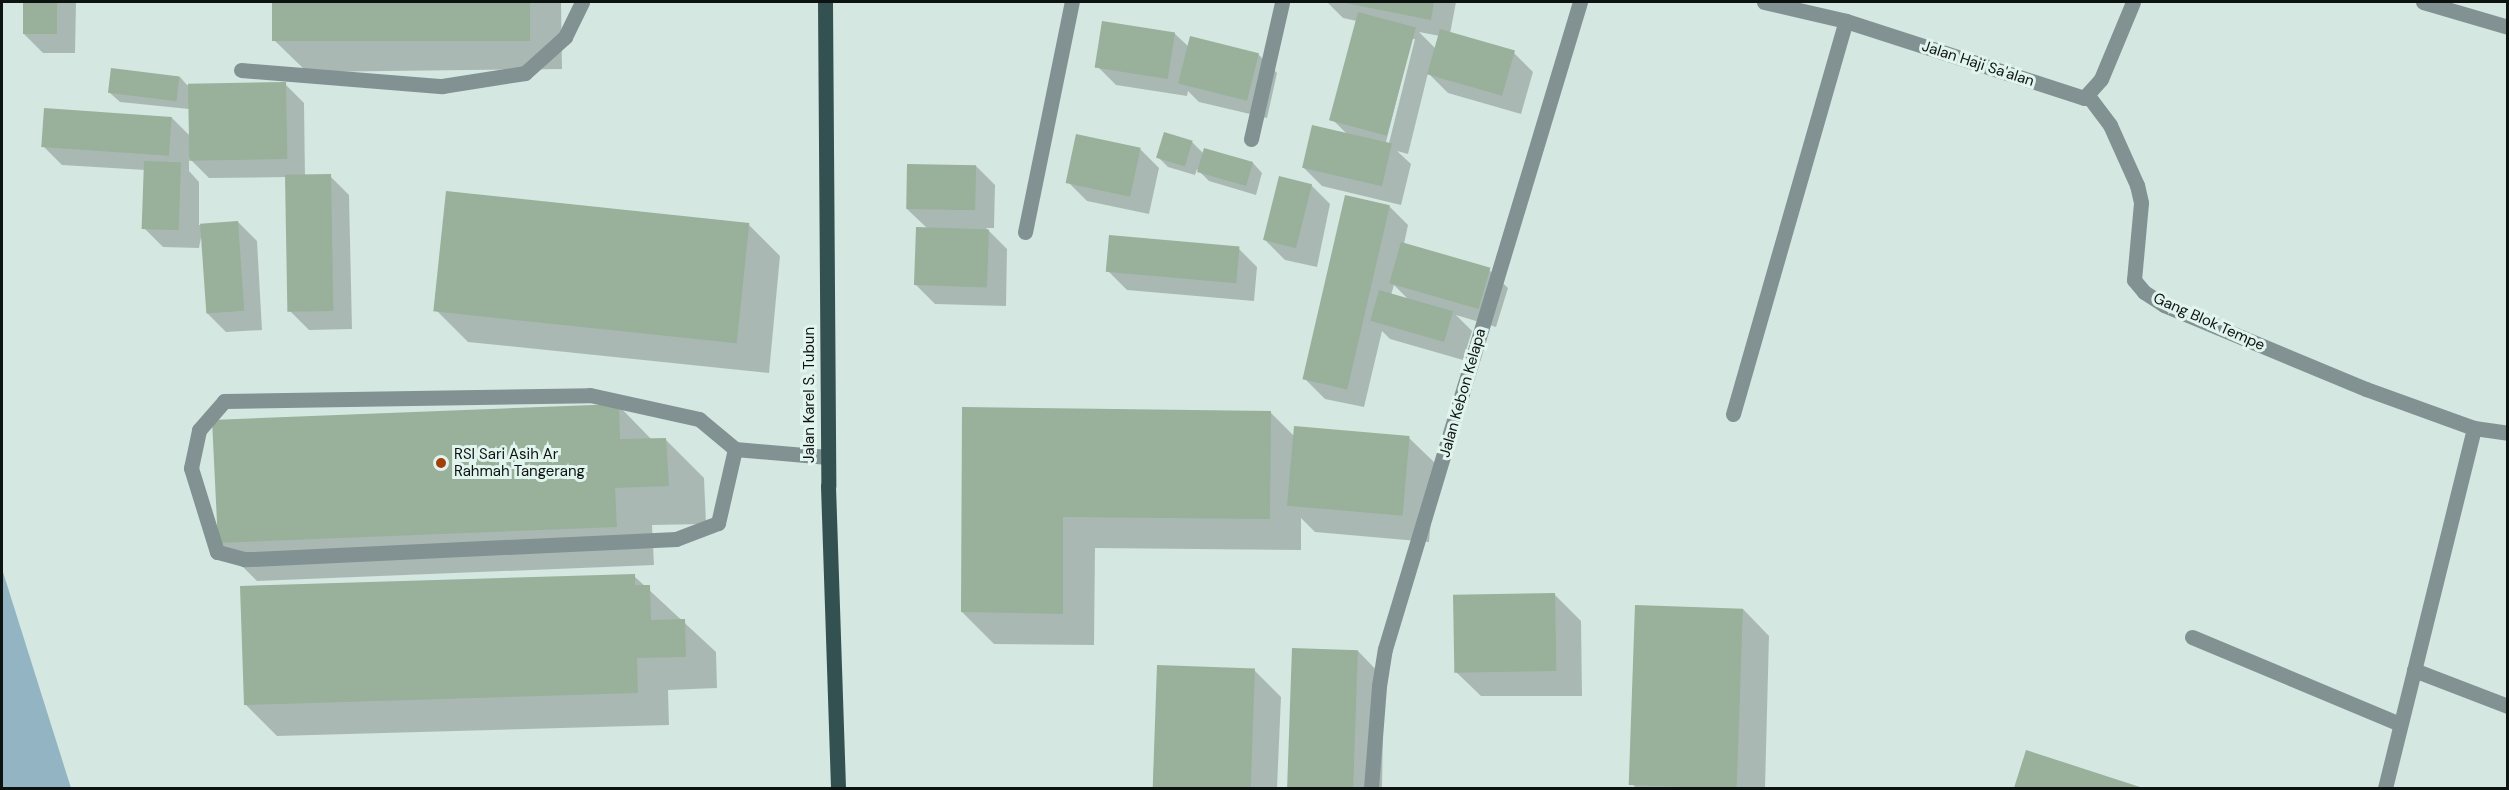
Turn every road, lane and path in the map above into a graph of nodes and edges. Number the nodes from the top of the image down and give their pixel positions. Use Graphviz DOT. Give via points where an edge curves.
graph roads {
  1 [pos="582,2"];
  2 [pos="825,2"];
  3 [pos="1072,2"];
  4 [pos="1282,2"];
  5 [pos="1580,2"];
  6 [pos="1764,2"];
  7 [pos="2133,2"];
  8 [pos="2423,2"];
  9 [pos="1846,21"];
  10 [pos="2508,27"];
  11 [pos="241,70"];
  12 [pos="2089,97"];
  13 [pos="1251,139"];
  14 [pos="1025,231"];
  15 [pos="1733,414"];
  16 [pos="2474,428"];
  17 [pos="2508,433"];
  18 [pos="735,449"];
  19 [pos="828,457"];
  20 [pos="2192,637"];
  21 [pos="2414,670"];
  22 [pos="2508,706"];
  23 [pos="2400,724"];
  24 [pos="841,786"];
  25 [pos="1371,789"];
  26 [pos="2385,789"];
  1 -- 11 [label="street" via="565,37 525,73 442,86"];
  2 -- 19 [label="main road, Jalan Karel S. Tubun"];
  3 -- 14 [label="street"];
  4 -- 13 [label="street"];
  5 -- 25 [label="street, Jalan Kebon Kelapa" via="1385,649 1378,686"];
  6 -- 9 [label="street, Jalan Haji Sa'alan"];
  7 -- 12 [label="street" via="2101,79"];
  8 -- 10 [label="street"];
  9 -- 12 [label="street, Jalan Haji Sa'alan"];
  9 -- 15 [label="street"];
  12 -- 16 [label="street, Gang Blok Tempe" via="2115,134 2137,185 2141,204 2134,280 2144,292 2164,305 2234,335"];
  16 -- 17 [label="street, Gang Blok Tempe"];
  16 -- 21 [label="street"];
  18 -- 18 [label="street" via="699,419 590,396 224,401 199,430 191,468 217,552 244,558 676,538 718,523"];
  18 -- 19 [label="street"];
  19 -- 24 [label="main road, Jalan Karel S. Tubun"];
  20 -- 23 [label="street"];
  21 -- 22 [label="street"];
  21 -- 23 [label="street"];
  23 -- 26 [label="street"];
}
